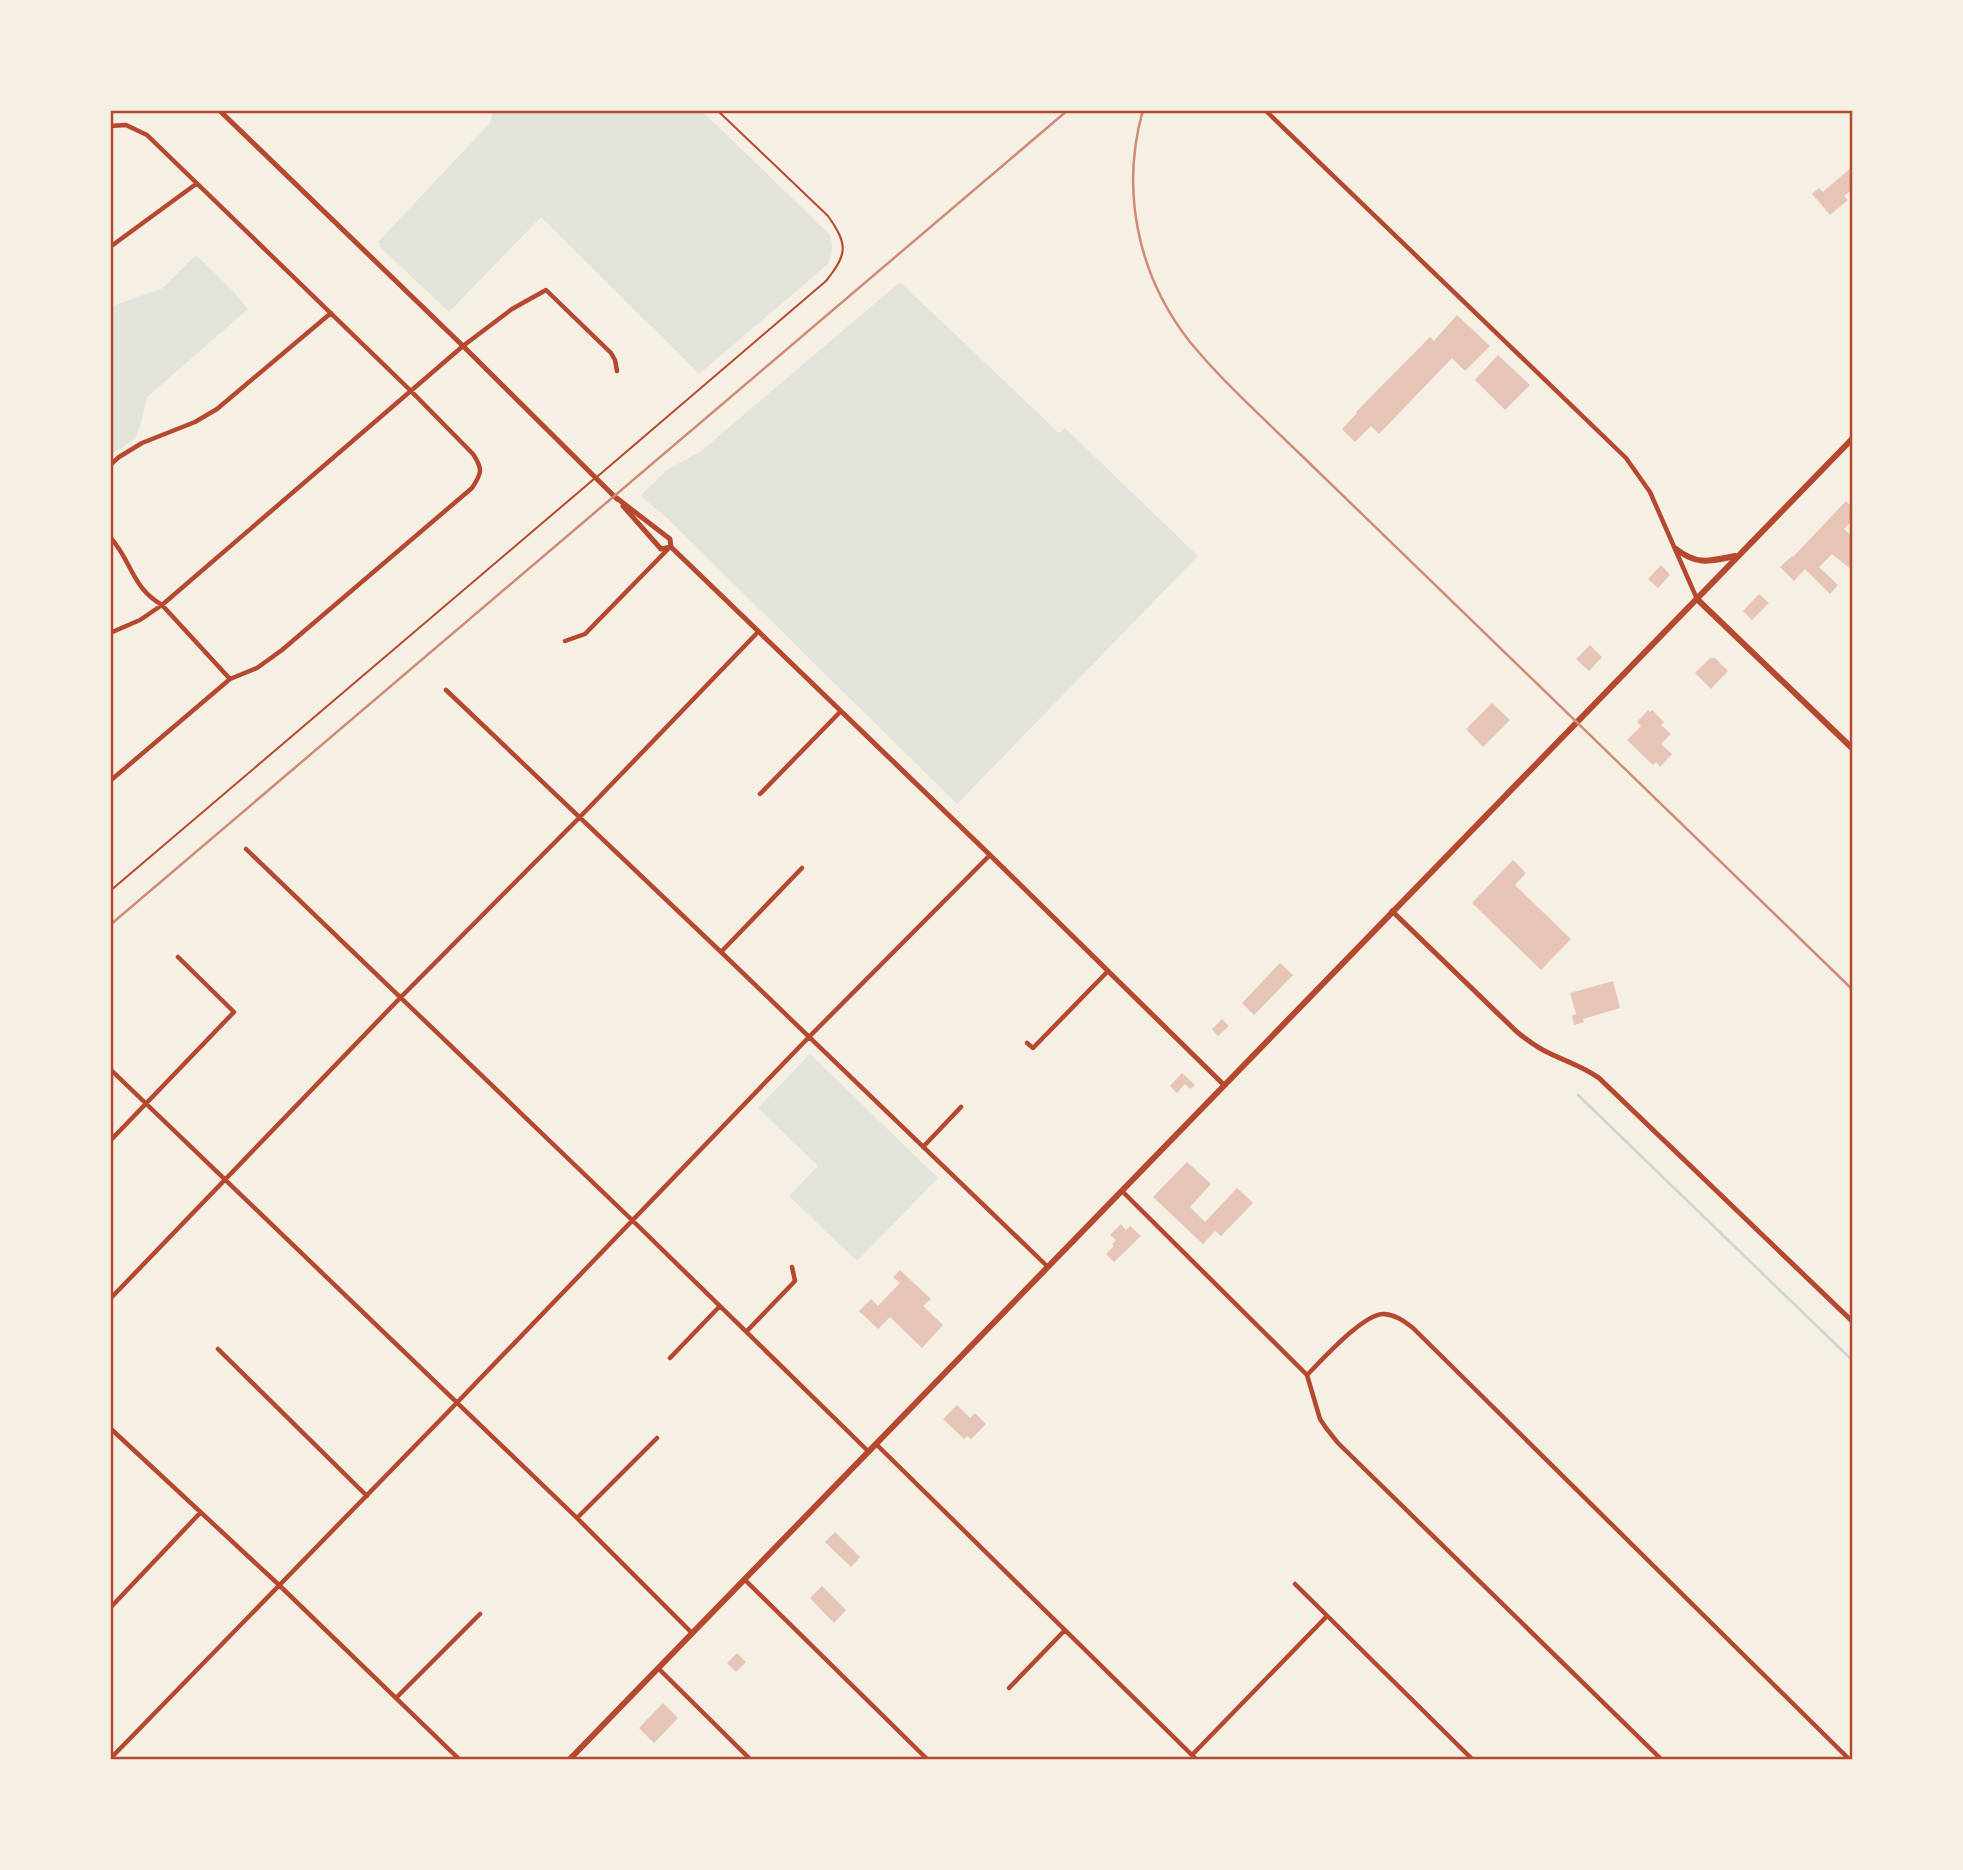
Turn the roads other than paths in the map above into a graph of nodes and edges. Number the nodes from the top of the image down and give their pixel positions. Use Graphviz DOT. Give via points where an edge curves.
graph roads {
  1 [pos="219,110"];
  2 [pos="717,110"];
  3 [pos="1265,110"];
  4 [pos="110,126"];
  5 [pos="197,184"];
  6 [pos="110,247"];
  7 [pos="331,313"];
  8 [pos="463,346"];
  9 [pos="617,371"];
  10 [pos="411,391"];
  11 [pos="1853,438"];
  12 [pos="110,465"];
  13 [pos="596,478"];
  14 [pos="614,496"];
  15 [pos="110,537"];
  16 [pos="671,547"];
  17 [pos="1676,549"];
  18 [pos="1737,556"];
  19 [pos="1697,599"];
  20 [pos="162,605"];
  21 [pos="758,632"];
  22 [pos="110,633"];
  23 [pos="565,641"];
  24 [pos="230,679"];
  25 [pos="446,690"];
  26 [pos="840,712"];
  27 [pos="1853,749"];
  28 [pos="110,781"];
  29 [pos="760,794"];
  30 [pos="579,818"];
  31 [pos="246,849"];
  32 [pos="990,855"];
  33 [pos="802,868"];
  34 [pos="110,891"];
  35 [pos="1392,911"];
  36 [pos="721,952"];
  37 [pos="178,957"];
  38 [pos="1108,971"];
  39 [pos="401,997"];
  40 [pos="809,1037"];
  41 [pos="1027,1043"];
  42 [pos="110,1069"];
  43 [pos="1224,1085"];
  44 [pos="146,1104"];
  45 [pos="961,1107"];
  46 [pos="110,1140"];
  47 [pos="923,1147"];
  48 [pos="225,1178"];
  49 [pos="1122,1191"];
  50 [pos="632,1220"];
  51 [pos="792,1267"];
  52 [pos="1048,1267"];
  53 [pos="110,1299"];
  54 [pos="720,1306"];
  55 [pos="1853,1322"];
  56 [pos="747,1331"];
  57 [pos="218,1349"];
  58 [pos="670,1358"];
  59 [pos="1307,1375"];
  60 [pos="457,1403"];
  61 [pos="110,1428"];
  62 [pos="657,1438"];
  63 [pos="876,1444"];
  64 [pos="869,1452"];
  65 [pos="367,1496"];
  66 [pos="200,1513"];
  67 [pos="577,1518"];
  68 [pos="744,1579"];
  69 [pos="278,1584"];
  70 [pos="1295,1584"];
  71 [pos="110,1608"];
  72 [pos="480,1614"];
  73 [pos="1327,1616"];
  74 [pos="1065,1630"];
  75 [pos="692,1633"];
  76 [pos="658,1668"];
  77 [pos="1009,1688"];
  78 [pos="396,1698"];
  79 [pos="575,1753"];
  80 [pos="1192,1755"];
  81 [pos="110,1759"];
  82 [pos="460,1760"];
  83 [pos="569,1760"];
  84 [pos="582,1760"];
  85 [pos="751,1760"];
  86 [pos="928,1760"];
  87 [pos="1197,1760"];
  88 [pos="1474,1760"];
  89 [pos="1662,1760"];
  90 [pos="1850,1760"];
  1 -- 8 [label="street"];
  2 -- 13 [label="lane" via="828,216 841,234 843,251 838,267"];
  3 -- 17 [label="street" via="1626,458 1650,492"];
  4 -- 5 [label="street" via="126,125 147,135"];
  5 -- 6 [label="street"];
  5 -- 7 [label="street"];
  7 -- 10 [label="street"];
  7 -- 12 [label="street" via="217,409 142,443"];
  8 -- 9 [label="street" via="546,290 611,353"];
  8 -- 10 [label="street"];
  8 -- 13 [label="street"];
  10 -- 20 [label="street"];
  10 -- 24 [label="street" via="473,454 481,475 472,488 282,650 257,668"];
  11 -- 18 [label="main road"];
  13 -- 14 [label="street"];
  13 -- 34 [label="lane"];
  14 -- 16 [label="street" via="670,539"];
  14 -- 16 [label="street" via="661,549"];
  15 -- 20 [label="street" via="120,547 138,585"];
  16 -- 21 [label="street"];
  16 -- 23 [label="street" via="585,634"];
  17 -- 18 [label="main road" via="1695,561"];
  17 -- 19 [label="street"];
  18 -- 19 [label="main road"];
  19 -- 27 [label="main road"];
  19 -- 35 [label="main road"];
  20 -- 22 [label="street"];
  20 -- 24 [label="street"];
  21 -- 26 [label="street"];
  21 -- 30 [label="street"];
  24 -- 28 [label="street"];
  25 -- 30 [label="street"];
  26 -- 29 [label="street"];
  26 -- 32 [label="street"];
  30 -- 36 [label="street"];
  30 -- 39 [label="street"];
  31 -- 39 [label="street"];
  32 -- 38 [label="street"];
  32 -- 40 [label="street"];
  33 -- 36 [label="street"];
  35 -- 43 [label="main road"];
  35 -- 55 [label="street" via="1517,1032 1599,1078"];
  36 -- 40 [label="street"];
  37 -- 44 [label="street" via="234,1012"];
  38 -- 41 [label="street" via="1033,1048"];
  38 -- 43 [label="street"];
  39 -- 48 [label="street"];
  39 -- 50 [label="street"];
  40 -- 47 [label="street"];
  40 -- 50 [label="street"];
  42 -- 44 [label="street"];
  43 -- 49 [label="main road"];
  44 -- 46 [label="street"];
  44 -- 48 [label="street"];
  45 -- 47 [label="street"];
  47 -- 52 [label="street"];
  48 -- 53 [label="street"];
  48 -- 60 [label="street"];
  49 -- 52 [label="main road"];
  49 -- 59 [label="street"];
  50 -- 54 [label="street"];
  50 -- 60 [label="street"];
  51 -- 56 [label="street" via="795,1281"];
  52 -- 63 [label="main road"];
  54 -- 56 [label="street"];
  54 -- 58 [label="street"];
  56 -- 64 [label="street"];
  57 -- 65 [label="street"];
  59 -- 89 [label="street" via="1320,1419 1338,1443"];
  59 -- 90 [label="street" via="1370,1317 1400,1318"];
  60 -- 65 [label="street"];
  60 -- 67 [label="street"];
  61 -- 66 [label="street"];
  62 -- 67 [label="street"];
  63 -- 64 [label="main road"];
  63 -- 74 [label="street"];
  64 -- 68 [label="main road"];
  65 -- 69 [label="street"];
  66 -- 69 [label="street"];
  66 -- 71 [label="street"];
  67 -- 75 [label="street"];
  68 -- 75 [label="main road"];
  68 -- 86 [label="street"];
  69 -- 78 [label="street"];
  69 -- 81 [label="street"];
  70 -- 73 [label="street"];
  72 -- 78 [label="street"];
  73 -- 80 [label="street"];
  73 -- 88 [label="street"];
  74 -- 77 [label="street"];
  74 -- 80 [label="street"];
  75 -- 76 [label="main road"];
  76 -- 79 [label="main road"];
  76 -- 85 [label="street"];
  78 -- 82 [label="street"];
  79 -- 83 [label="main road"];
  79 -- 84 [label="street"];
  80 -- 87 [label="street"];
}
